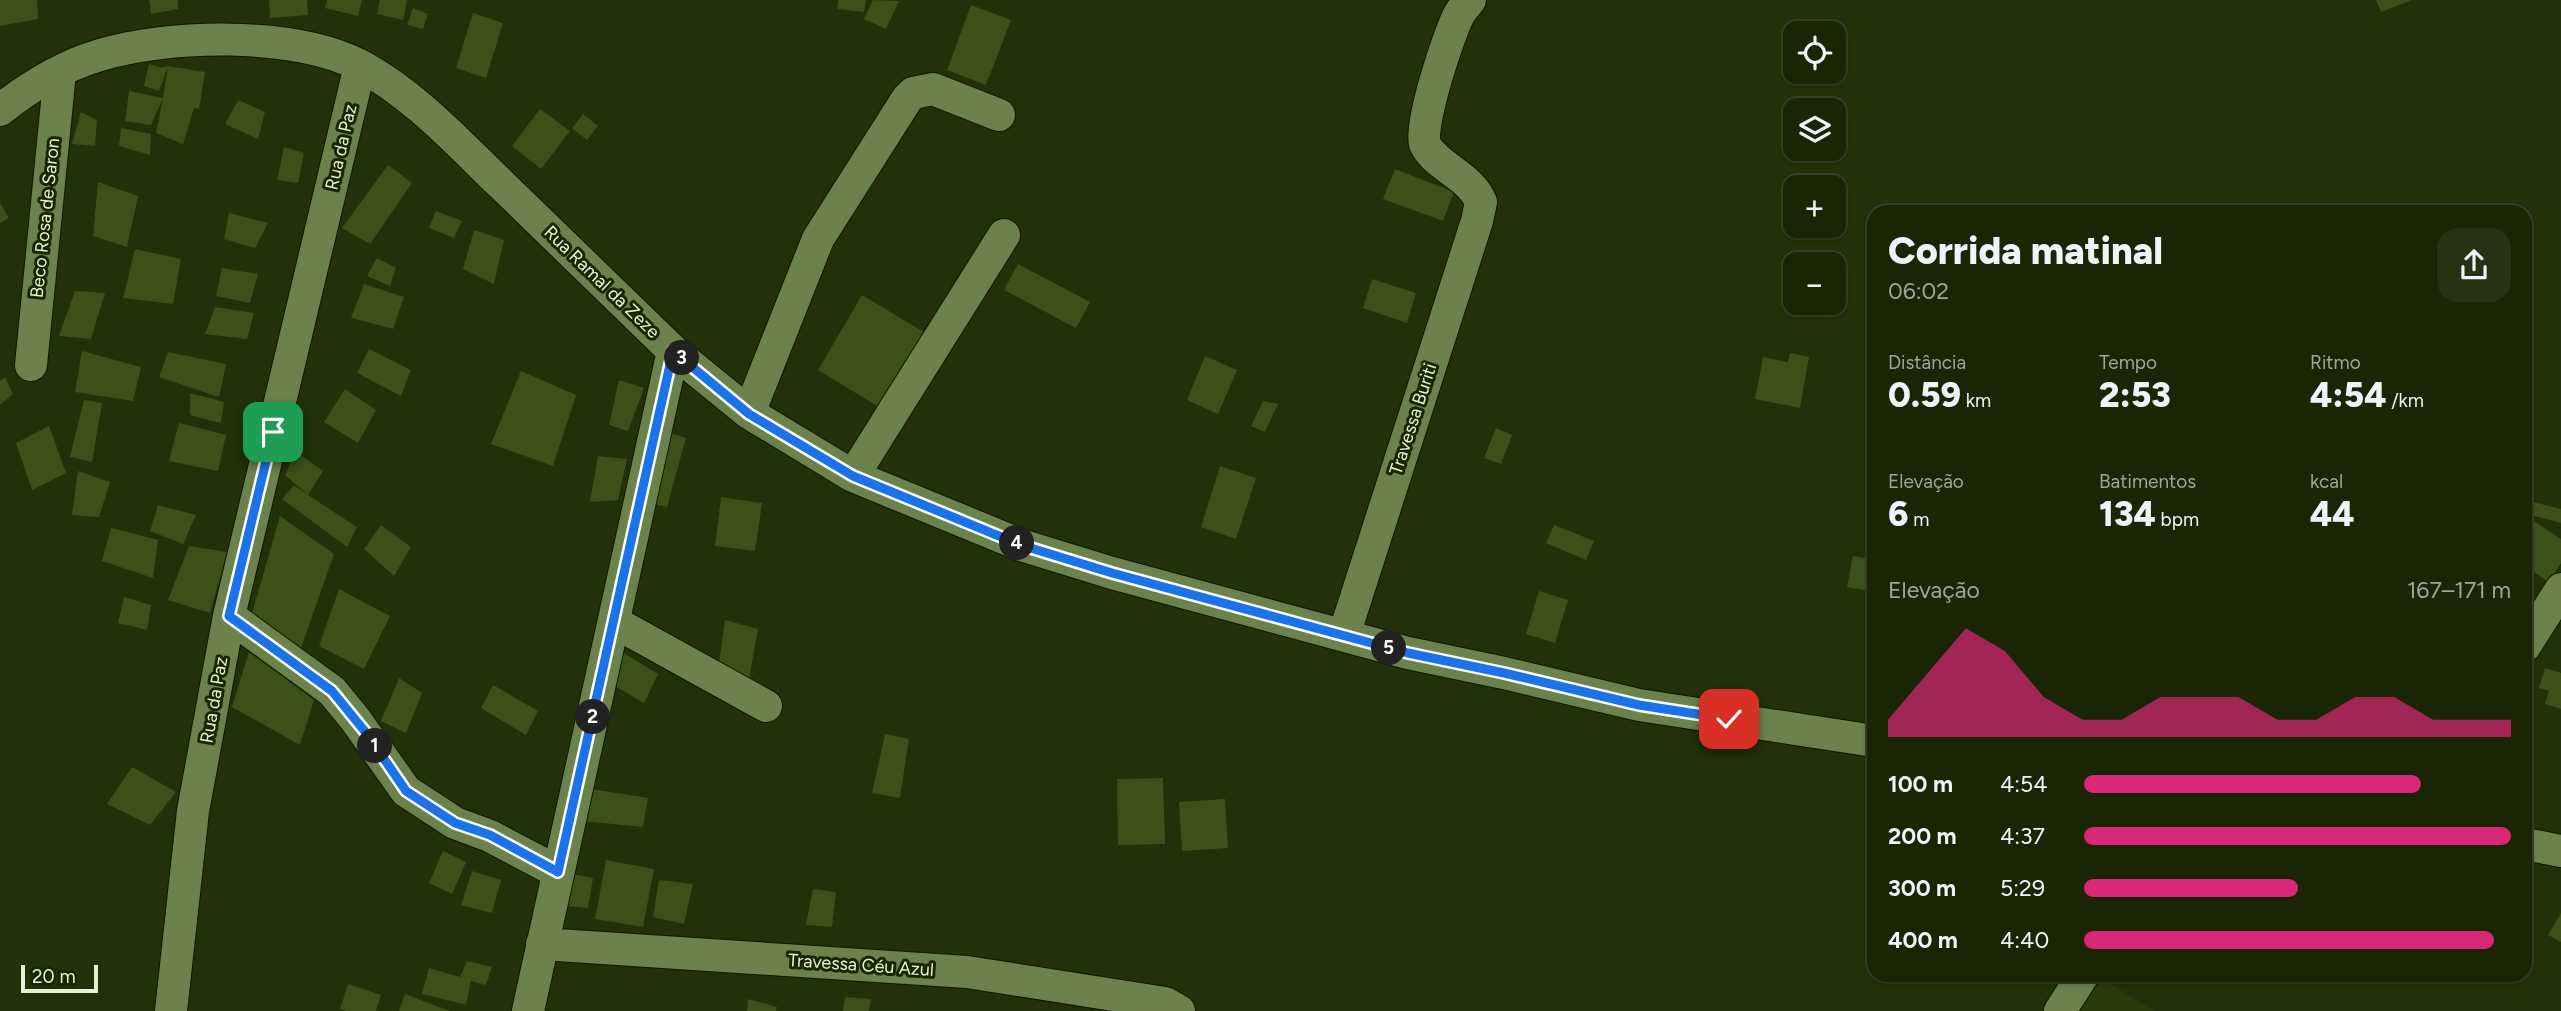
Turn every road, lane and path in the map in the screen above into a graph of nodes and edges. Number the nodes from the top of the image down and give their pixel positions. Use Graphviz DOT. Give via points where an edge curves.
graph roads {
  1 [pos="1470,0"];
  2 [pos="360,66"];
  3 [pos="60,72"];
  4 [pos="0,110"];
  5 [pos="999,115"];
  6 [pos="1004,235"];
  7 [pos="673,351"];
  8 [pos="31,365"];
  9 [pos="749,414"];
  10 [pos="853,476"];
  11 [pos="2561,589"];
  12 [pos="229,616"];
  13 [pos="614,622"];
  14 [pos="1344,635"];
  15 [pos="2532,635"];
  16 [pos="766,706"];
  17 [pos="1867,740"];
  18 [pos="2532,845"];
  19 [pos="2561,851"];
  20 [pos="558,872"];
  21 [pos="541,944"];
  22 [pos="2078,982"];
  23 [pos="1178,1010"];
  24 [pos="171,1011"];
  25 [pos="528,1011"];
  26 [pos="2060,1011"];
  1 -- 14 [label="street, Travessa Buriti" via="1459,14 1442,61 1423,139 1471,186 1480,202"];
  2 -- 3 [label="street, Rua Ramal da Zeze" via="271,43 223,39 117,51"];
  2 -- 7 [label="street, Rua Ramal da Zeze" via="422,108"];
  2 -- 12 [label="street, Rua da Paz"];
  3 -- 4 [label="street, Rua Ramal da Zeze"];
  3 -- 8 [label="street, Beco Rosa de Saron"];
  5 -- 9 [label="street" via="933,89 907,99 818,239"];
  6 -- 10 [label="street"];
  7 -- 9 [label="street, Rua Ramal da Zeze"];
  7 -- 13 [label="street"];
  9 -- 10 [label="street, Rua Ramal da Zeze"];
  10 -- 14 [label="street, Rua Ramal da Zeze" via="1021,545"];
  11 -- 15 [label="street"];
  12 -- 20 [label="street" via="332,691 406,791 455,823 490,835"];
  12 -- 24 [label="street, Rua da Paz" via="193,811"];
  13 -- 16 [label="street"];
  13 -- 20 [label="street"];
  14 -- 17 [label="street, Rua Ramal da Zeze" via="1639,705"];
  18 -- 19 [label="street"];
  20 -- 21 [label="street"];
  21 -- 23 [label="street, Travessa Céu Azul" via="967,972 1165,1003"];
  21 -- 25 [label="street"];
  22 -- 26 [label="street"];
}
